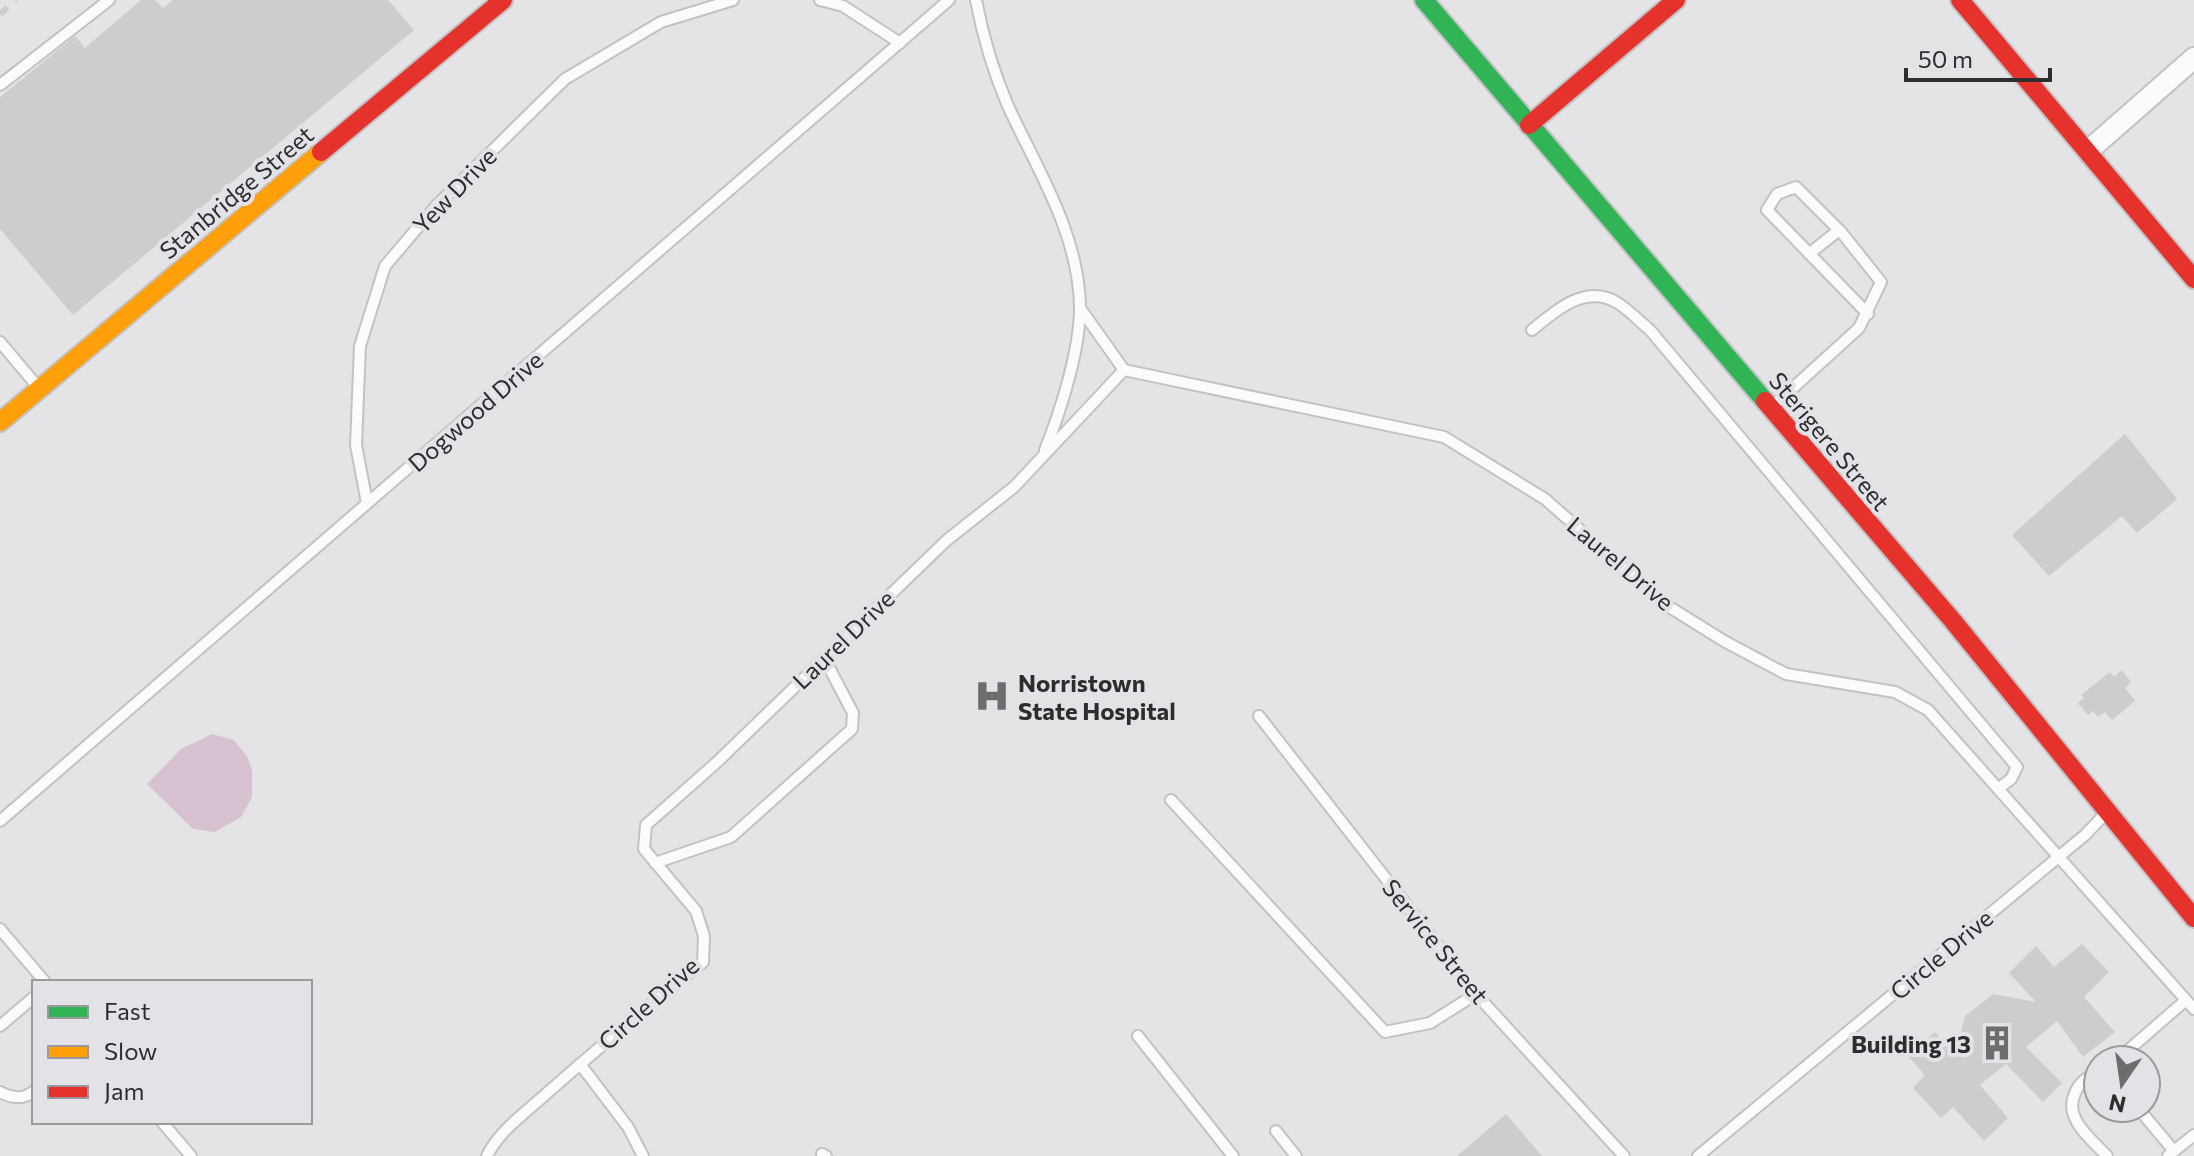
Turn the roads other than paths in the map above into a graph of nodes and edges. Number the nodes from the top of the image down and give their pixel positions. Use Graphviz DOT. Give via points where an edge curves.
graph roads {
  1 [pos="109,0"];
  2 [pos="503,0"];
  3 [pos="733,0"];
  4 [pos="820,0"];
  5 [pos="949,0"];
  6 [pos="976,0"];
  7 [pos="1424,0"];
  8 [pos="1676,0"];
  9 [pos="1960,0"];
  10 [pos="900,43"];
  11 [pos="2194,58"];
  12 [pos="0,85"];
  13 [pos="1529,125"];
  14 [pos="2088,151"];
  15 [pos="1839,230"];
  16 [pos="1809,254"];
  17 [pos="2194,279"];
  18 [pos="1080,308"];
  19 [pos="1868,314"];
  20 [pos="1532,330"];
  21 [pos="0,342"];
  22 [pos="1124,370"];
  23 [pos="39,389"];
  24 [pos="1771,408"];
  25 [pos="0,422"];
  26 [pos="1043,456"];
  27 [pos="367,503"];
  28 [pos="824,658"];
  29 [pos="1259,716"];
  30 [pos="1999,788"];
  31 [pos="1171,800"];
  32 [pos="2108,812"];
  33 [pos="0,821"];
  34 [pos="646,825"];
  35 [pos="2058,857"];
  36 [pos="655,863"];
  37 [pos="2194,918"];
  38 [pos="0,929"];
  39 [pos="43,980"];
  40 [pos="1476,994"];
  41 [pos="32,999"];
  42 [pos="2186,1000"];
  43 [pos="2194,1009"];
  44 [pos="0,1026"];
  45 [pos="1138,1036"];
  46 [pos="2135,1044"];
  47 [pos="580,1064"];
  48 [pos="2082,1083"];
  49 [pos="0,1092"];
  50 [pos="32,1093"];
  51 [pos="164,1124"];
  52 [pos="2149,1124"];
  53 [pos="1276,1131"];
  54 [pos="2194,1135"];
  55 [pos="2171,1154"];
  56 [pos="191,1156"];
  57 [pos="487,1156"];
  58 [pos="643,1156"];
  59 [pos="1233,1156"];
  60 [pos="1296,1156"];
  61 [pos="1624,1156"];
  62 [pos="1698,1156"];
  63 [pos="2107,1156"];
  1 -- 12 [label="lane"];
  2 -- 23 [label="street, Stanbridge Street"];
  3 -- 27 [label="lane, Yew Drive" via="661,22 565,79 436,206 385,266 360,346 356,445"];
  4 -- 10 [label="lane" via="843,6"];
  5 -- 10 [label="lane, Dogwood Drive"];
  6 -- 18 [label="lane, Laurel Drive" via="985,49 1065,232"];
  7 -- 13 [label="street, Sterigere Street"];
  8 -- 13 [label="street"];
  9 -- 14 [label="street"];
  10 -- 27 [label="lane, Dogwood Drive"];
  11 -- 14 [label="street"];
  13 -- 24 [label="street, Sterigere Street"];
  14 -- 17 [label="street"];
  15 -- 16 [label="lane"];
  15 -- 16 [label="lane" via="1796,187 1777,194 1767,210"];
  15 -- 19 [label="lane" via="1881,282"];
  16 -- 19 [label="lane"];
  18 -- 22 [label="lane, Laurel Drive"];
  18 -- 26 [label="lane, Laurel Drive" via="1059,416"];
  19 -- 24 [label="lane"];
  20 -- 30 [label="lane" via="1558,308 1596,294 1616,302 1650,330 2017,767"];
  21 -- 23 [label="lane"];
  22 -- 26 [label="lane, Laurel Drive"];
  22 -- 30 [label="lane, Laurel Drive" via="1444,437 1545,499 1663,603 1724,641 1786,674 1895,692 1928,710"];
  23 -- 25 [label="street, Stanbridge Street"];
  24 -- 32 [label="street, Sterigere Street"];
  26 -- 28 [label="lane, Laurel Drive"];
  27 -- 33 [label="lane, Dogwood Drive"];
  28 -- 34 [label="lane, Laurel Drive"];
  28 -- 36 [label="lane" via="853,713 852,729 731,837"];
  29 -- 40 [label="lane, Service Street"];
  30 -- 35 [label="lane, Laurel Drive"];
  31 -- 40 [label="lane" via="1385,1032 1430,1023"];
  32 -- 35 [label="lane, Circle Drive"];
  32 -- 37 [label="street, Sterigere Street"];
  34 -- 36 [label="lane, Circle Drive" via="644,849"];
  35 -- 42 [label="lane, Laurel Drive"];
  35 -- 62 [label="lane, Circle Drive"];
  36 -- 47 [label="lane, Circle Drive" via="696,911 704,936 703,962"];
  38 -- 39 [label="lane"];
  40 -- 61 [label="lane, Service Street"];
  41 -- 44 [label="lane"];
  42 -- 43 [label="lane, Laurel Drive"];
  42 -- 46 [label="lane"];
  45 -- 59 [label="lane"];
  47 -- 57 [label="lane, Circle Drive" via="494,1142"];
  47 -- 58 [label="lane" via="628,1127"];
  48 -- 63 [label="lane" via="2072,1098 2073,1118"];
  49 -- 50 [label="lane" via="14,1098"];
  51 -- 56 [label="lane"];
  52 -- 55 [label="lane"];
  53 -- 60 [label="lane"];
  54 -- 55 [label="lane"];
}
